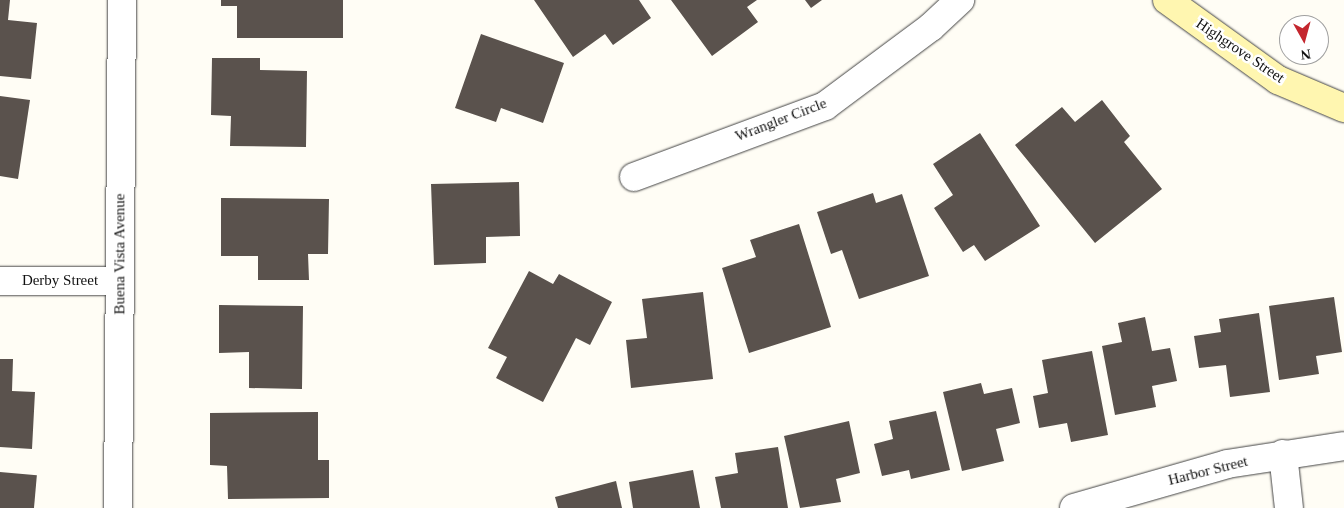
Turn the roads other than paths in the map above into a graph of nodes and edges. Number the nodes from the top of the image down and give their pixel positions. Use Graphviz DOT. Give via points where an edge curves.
graph roads {
  1 [pos="122,0"];
  2 [pos="960,0"];
  3 [pos="1166,0"];
  4 [pos="1344,108"];
  5 [pos="634,177"];
  6 [pos="120,280"];
  7 [pos="0,281"];
  8 [pos="1344,446"];
  9 [pos="1283,454"];
  10 [pos="118,508"];
  11 [pos="1074,508"];
  12 [pos="1289,508"];
  1 -- 6 [label="street, Buena Vista Avenue"];
  2 -- 5 [label="street, Wrangler Circle" via="931,27 825,106"];
  3 -- 4 [label="street, Highgrove Street" via="1278,80"];
  6 -- 7 [label="street, Derby Street"];
  6 -- 10 [label="street, Buena Vista Avenue"];
  8 -- 9 [label="street, Harbor Street"];
  9 -- 11 [label="street, Harbor Street" via="1227,464"];
  9 -- 12 [label="street"];
}
